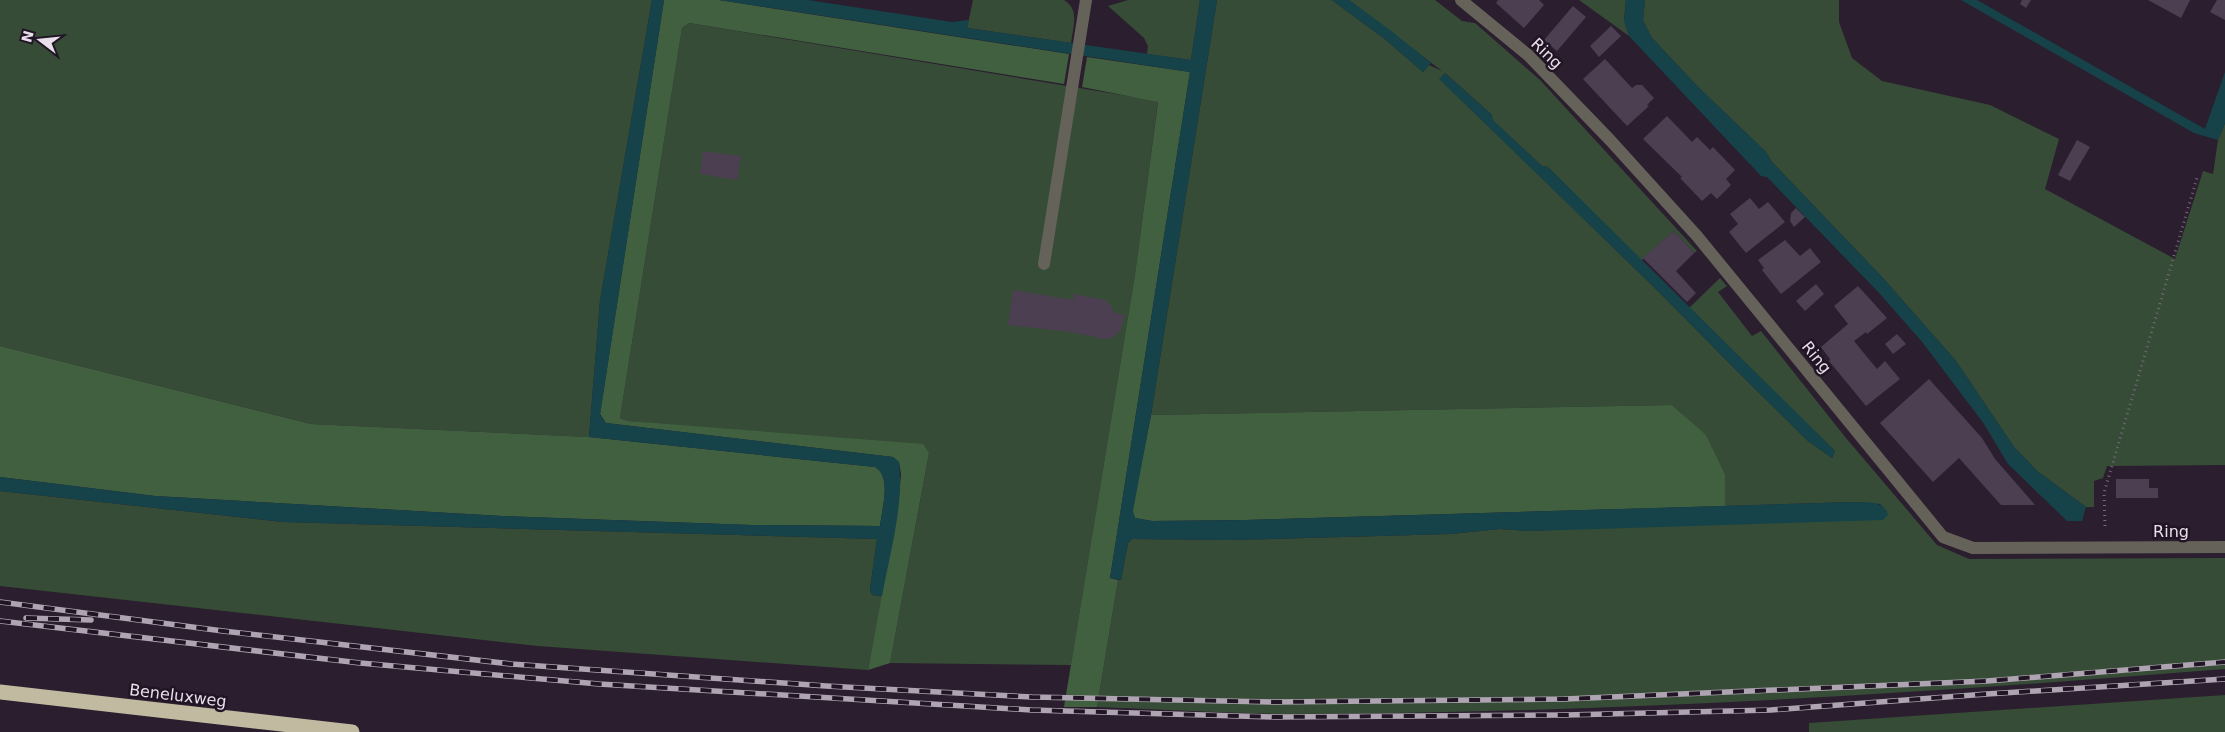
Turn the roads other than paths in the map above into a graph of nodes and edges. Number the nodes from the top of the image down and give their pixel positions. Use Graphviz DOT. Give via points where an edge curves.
graph roads {
  1 [pos="1086,0"];
  2 [pos="1461,0"];
  3 [pos="1044,264"];
  4 [pos="2225,547"];
  5 [pos="0,692"];
  6 [pos="352,732"];
  1 -- 3 [label="street"];
  2 -- 4 [label="street, Ring" via="1528,55 1697,236 1943,538 1973,548"];
  5 -- 6 [label="highway, Beneluxweg"];
}
